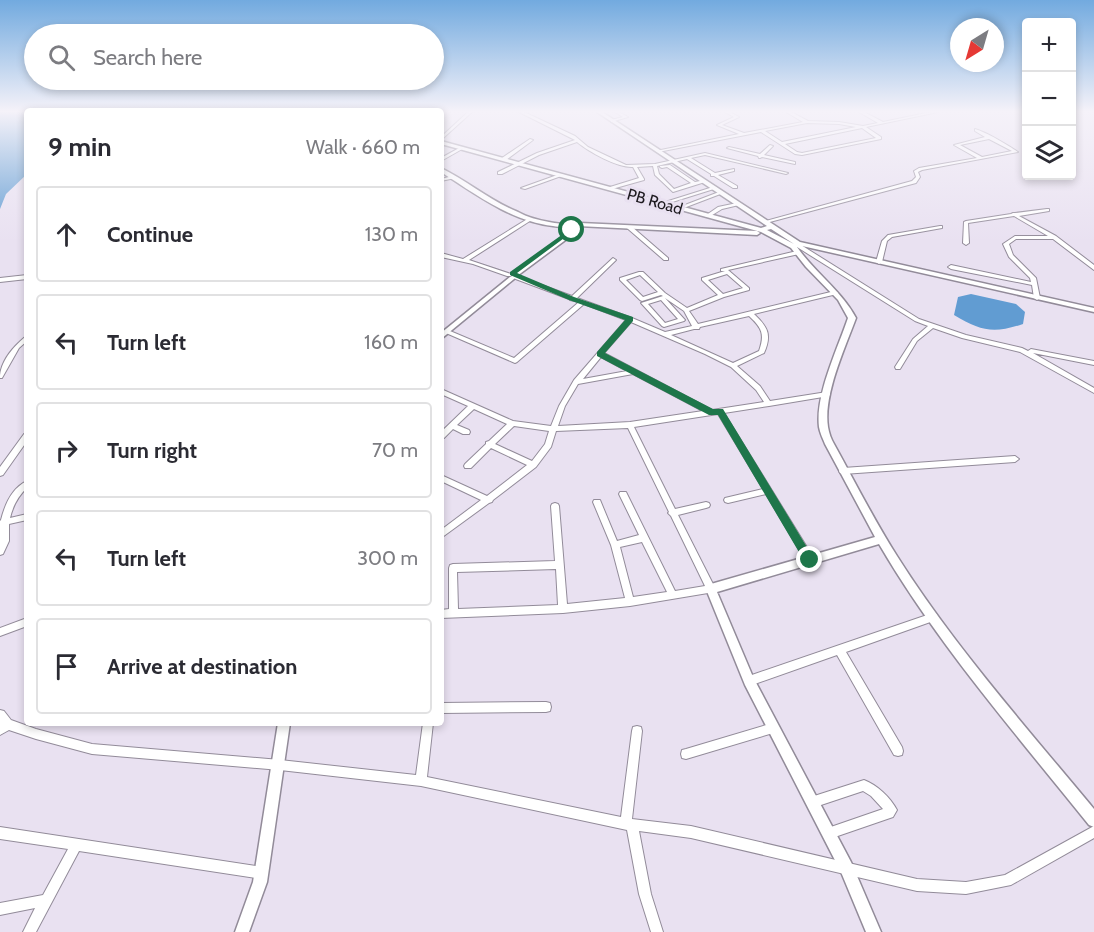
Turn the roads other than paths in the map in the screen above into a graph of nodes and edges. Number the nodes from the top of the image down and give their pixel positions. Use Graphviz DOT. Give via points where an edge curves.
graph roads {
  1 [pos="491,155"];
  2 [pos="509,155"];
  3 [pos="535,155"];
  4 [pos="601,155"];
  5 [pos="665,155"];
  6 [pos="699,155"];
  7 [pos="711,155"];
  8 [pos="762,155"];
  9 [pos="764,155"];
  10 [pos="976,155"];
  11 [pos="996,155"];
  12 [pos="688,158"];
  13 [pos="981,158"];
  14 [pos="504,159"];
  15 [pos="674,162"];
  16 [pos="520,163"];
  17 [pos="793,163"];
  18 [pos="752,165"];
  19 [pos="635,167"];
  20 [pos="655,167"];
  21 [pos="732,170"];
  22 [pos="444,172"];
  23 [pos="500,173"];
  24 [pos="786,173"];
  25 [pos="715,174"];
  26 [pos="562,175"];
  27 [pos="453,177"];
  28 [pos="444,179"];
  29 [pos="702,180"];
  30 [pos="695,184"];
  31 [pos="735,187"];
  32 [pos="523,188"];
  33 [pos="612,188"];
  34 [pos="715,188"];
  35 [pos="721,193"];
  36 [pos="713,196"];
  37 [pos="664,203"];
  38 [pos="737,204"];
  39 [pos="725,207"];
  40 [pos="679,208"];
  41 [pos="1047,210"];
  42 [pos="1013,214"];
  43 [pos="707,216"];
  44 [pos="531,219"];
  45 [pos="764,222"];
  46 [pos="629,226"];
  47 [pos="940,227"];
  48 [pos="574,228"];
  49 [pos="766,230"];
  50 [pos="1054,237"];
  51 [pos="966,243"];
  52 [pos="797,248"];
  53 [pos="444,256"];
  54 [pos="666,259"];
  55 [pos="614,260"];
  56 [pos="465,261"];
  57 [pos="879,262"];
  58 [pos="1093,266"];
  59 [pos="951,267"];
  60 [pos="24,276"];
  61 [pos="512,276"];
  62 [pos="696,277"];
  63 [pos="0,280"];
  64 [pos="1035,284"];
  65 [pos="662,293"];
  66 [pos="835,293"];
  67 [pos="722,296"];
  68 [pos="1038,298"];
  69 [pos="572,299"];
  70 [pos="582,303"];
  71 [pos="686,310"];
  72 [pos="1094,310"];
  73 [pos="751,315"];
  74 [pos="630,319"];
  75 [pos="682,320"];
  76 [pos="930,326"];
  77 [pos="693,329"];
  78 [pos="444,332"];
  79 [pos="444,333"];
  80 [pos="665,334"];
  81 [pos="24,341"];
  82 [pos="1022,350"];
  83 [pos="600,354"];
  84 [pos="1094,363"];
  85 [pos="733,366"];
  86 [pos="898,367"];
  87 [pos="633,372"];
  88 [pos="0,376"];
  89 [pos="576,381"];
  90 [pos="1094,391"];
  91 [pos="444,392"];
  92 [pos="827,394"];
  93 [pos="769,404"];
  94 [pos="472,406"];
  95 [pos="716,412"];
  96 [pos="512,423"];
  97 [pos="630,425"];
  98 [pos="453,426"];
  99 [pos="554,429"];
  100 [pos="466,432"];
  101 [pos="444,434"];
  102 [pos="24,440"];
  103 [pos="489,444"];
  104 [pos="1015,459"];
  105 [pos="533,465"];
  106 [pos="468,466"];
  107 [pos="843,471"];
  108 [pos="0,473"];
  109 [pos="444,479"];
  110 [pos="24,486"];
  111 [pos="768,491"];
  112 [pos="624,494"];
  113 [pos="489,500"];
  114 [pos="728,500"];
  115 [pos="597,502"];
  116 [pos="706,505"];
  117 [pos="555,506"];
  118 [pos="672,513"];
  119 [pos="24,518"];
  120 [pos="3,524"];
  121 [pos="444,533"];
  122 [pos="643,538"];
  123 [pos="880,540"];
  124 [pos="615,545"];
  125 [pos="0,551"];
  126 [pos="810,560"];
  127 [pos="559,565"];
  128 [pos="711,589"];
  129 [pos="672,594"];
  130 [pos="630,602"];
  131 [pos="563,609"];
  132 [pos="444,614"];
  133 [pos="454,614"];
  134 [pos="933,617"];
  135 [pos="24,623"];
  136 [pos="0,632"];
  137 [pos="839,649"];
  138 [pos="749,681"];
  139 [pos="546,707"];
  140 [pos="444,708"];
  141 [pos="0,715"];
  142 [pos="284,726"];
  143 [pos="428,726"];
  144 [pos="4,727"];
  145 [pos="773,728"];
  146 [pos="637,731"];
  147 [pos="898,751"];
  148 [pos="686,754"];
  149 [pos="280,765"];
  150 [pos="421,781"];
  151 [pos="812,802"];
  152 [pos="1094,819"];
  153 [pos="629,824"];
  154 [pos="1094,832"];
  155 [pos="0,833"];
  156 [pos="829,833"];
  157 [pos="76,845"];
  158 [pos="846,867"];
  159 [pos="262,873"];
  160 [pos="47,900"];
  161 [pos="0,909"];
  162 [pos="29,932"];
  163 [pos="242,932"];
  164 [pos="657,932"];
  165 [pos="874,932"];
  1 -- 14 [label="street, PB Road"];
  2 -- 14 [label="street"];
  3 -- 16 [label="street"];
  4 -- 19 [label="street" via="619,165"];
  5 -- 15 [label="street"];
  6 -- 12 [label="street"];
  7 -- 18 [label="street"];
  8 -- 18 [label="street"];
  9 -- 17 [label="street"];
  10 -- 13 [label="street"];
  11 -- 13 [label="street"];
  12 -- 15 [label="street"];
  12 -- 25 [label="street"];
  13 -- 45 [label="street" via="921,169 916,171 918,177 914,182"];
  14 -- 16 [label="street, PB Road"];
  15 -- 20 [label="street"];
  15 -- 29 [label="street"];
  16 -- 23 [label="street"];
  16 -- 26 [label="street, PB Road"];
  18 -- 24 [label="street"];
  19 -- 20 [label="street"];
  19 -- 33 [label="street" via="641,179"];
  20 -- 30 [label="street" via="668,166"];
  20 -- 30 [label="street" via="673,191"];
  21 -- 25 [label="street"];
  22 -- 27 [label="street"];
  25 -- 29 [label="street"];
  25 -- 31 [label="street"];
  26 -- 32 [label="street"];
  26 -- 33 [label="street, PB Road"];
  27 -- 28 [label="street"];
  27 -- 44 [label="street" via="486,199"];
  29 -- 30 [label="street"];
  29 -- 34 [label="street"];
  33 -- 37 [label="street, PB Road"];
  34 -- 35 [label="street"];
  34 -- 37 [label="street"];
  35 -- 36 [label="street"];
  35 -- 38 [label="street"];
  36 -- 39 [label="street"];
  36 -- 40 [label="street"];
  37 -- 40 [label="street, PB Road"];
  38 -- 39 [label="street"];
  38 -- 45 [label="street"];
  39 -- 43 [label="street"];
  40 -- 43 [label="street, PB Road"];
  41 -- 42 [label="street"];
  42 -- 50 [label="street"];
  42 -- 51 [label="street" via="966,222"];
  43 -- 49 [label="street, PB Road"];
  44 -- 48 [label="street"];
  44 -- 56 [label="street"];
  45 -- 49 [label="street"];
  46 -- 48 [label="street"];
  46 -- 49 [label="street"];
  46 -- 54 [label="street"];
  47 -- 57 [label="street" via="890,236"];
  48 -- 61 [label="street"];
  49 -- 52 [label="street"];
  50 -- 58 [label="street"];
  50 -- 64 [label="street" via="1016,238 1006,244"];
  52 -- 57 [label="street"];
  52 -- 62 [label="street"];
  52 -- 66 [label="street" via="803,261"];
  52 -- 76 [label="street"];
  53 -- 56 [label="street"];
  55 -- 69 [label="street"];
  56 -- 61 [label="street"];
  57 -- 68 [label="street"];
  59 -- 64 [label="street"];
  60 -- 63 [label="street"];
  61 -- 69 [label="street"];
  61 -- 78 [label="street"];
  64 -- 68 [label="street"];
  65 -- 65 [label="street" via="641,273 622,279 642,299"];
  65 -- 71 [label="street"];
  66 -- 73 [label="street"];
  66 -- 92 [label="street" via="848,306 852,318"];
  67 -- 67 [label="street" via="704,279 728,272 747,289"];
  67 -- 71 [label="street"];
  68 -- 72 [label="street"];
  69 -- 70 [label="street"];
  70 -- 74 [label="street"];
  70 -- 79 [label="street" via="515,361"];
  71 -- 77 [label="street"];
  73 -- 77 [label="street"];
  73 -- 85 [label="street" via="765,327 762,352"];
  74 -- 80 [label="street"];
  74 -- 83 [label="street"];
  75 -- 75 [label="street" via="662,297 644,303 663,325"];
  75 -- 77 [label="street"];
  76 -- 82 [label="street"];
  76 -- 86 [label="street" via="915,340"];
  77 -- 80 [label="street"];
  80 -- 85 [label="street"];
  81 -- 88 [label="street"];
  82 -- 84 [label="street"];
  82 -- 90 [label="street"];
  83 -- 87 [label="street"];
  83 -- 89 [label="street"];
  85 -- 93 [label="street" via="758,388"];
  87 -- 89 [label="street"];
  87 -- 95 [label="street"];
  89 -- 99 [label="street"];
  91 -- 94 [label="street"];
  92 -- 93 [label="street"];
  92 -- 107 [label="street" via="823,424"];
  93 -- 95 [label="street"];
  94 -- 96 [label="street"];
  94 -- 98 [label="street"];
  95 -- 97 [label="street"];
  95 -- 111 [label="street"];
  96 -- 99 [label="street"];
  96 -- 103 [label="street"];
  97 -- 99 [label="street"];
  97 -- 118 [label="street"];
  98 -- 100 [label="street"];
  98 -- 101 [label="street"];
  99 -- 105 [label="street"];
  102 -- 108 [label="street"];
  103 -- 105 [label="street"];
  103 -- 106 [label="street"];
  104 -- 107 [label="street"];
  105 -- 113 [label="street"];
  107 -- 123 [label="street"];
  109 -- 113 [label="street"];
  110 -- 120 [label="street" via="9,506"];
  111 -- 114 [label="street"];
  111 -- 126 [label="street"];
  112 -- 122 [label="street"];
  113 -- 121 [label="street"];
  115 -- 124 [label="street"];
  116 -- 118 [label="street"];
  117 -- 127 [label="street"];
  118 -- 128 [label="street"];
  119 -- 120 [label="street"];
  120 -- 125 [label="street" via="6,537"];
  122 -- 124 [label="street"];
  122 -- 129 [label="street"];
  123 -- 126 [label="street"];
  123 -- 134 [label="street"];
  124 -- 130 [label="street"];
  126 -- 128 [label="street"];
  127 -- 131 [label="street"];
  127 -- 133 [label="street" via="453,568"];
  128 -- 129 [label="street"];
  128 -- 138 [label="street"];
  129 -- 130 [label="street"];
  130 -- 131 [label="street"];
  131 -- 133 [label="street"];
  132 -- 133 [label="street"];
  134 -- 137 [label="street"];
  134 -- 152 [label="street"];
  135 -- 136 [label="street"];
  137 -- 138 [label="street"];
  137 -- 147 [label="street"];
  138 -- 145 [label="street"];
  139 -- 140 [label="street"];
  141 -- 144 [label="street"];
  142 -- 149 [label="street"];
  143 -- 150 [label="street"];
  144 -- 149 [label="street" via="92,749"];
  145 -- 148 [label="street"];
  145 -- 151 [label="street"];
  146 -- 153 [label="street"];
  149 -- 150 [label="street"];
  149 -- 159 [label="street"];
  150 -- 153 [label="street"];
  151 -- 156 [label="street"];
  151 -- 156 [label="street" via="864,785 891,810"];
  153 -- 158 [label="street" via="691,832"];
  153 -- 164 [label="street"];
  154 -- 158 [label="street" via="1007,881 966,888 918,885"];
  155 -- 157 [label="street"];
  156 -- 158 [label="street"];
  157 -- 159 [label="street"];
  157 -- 160 [label="street"];
  158 -- 165 [label="street"];
  159 -- 163 [label="street"];
  160 -- 161 [label="street"];
  160 -- 162 [label="street"];
}
